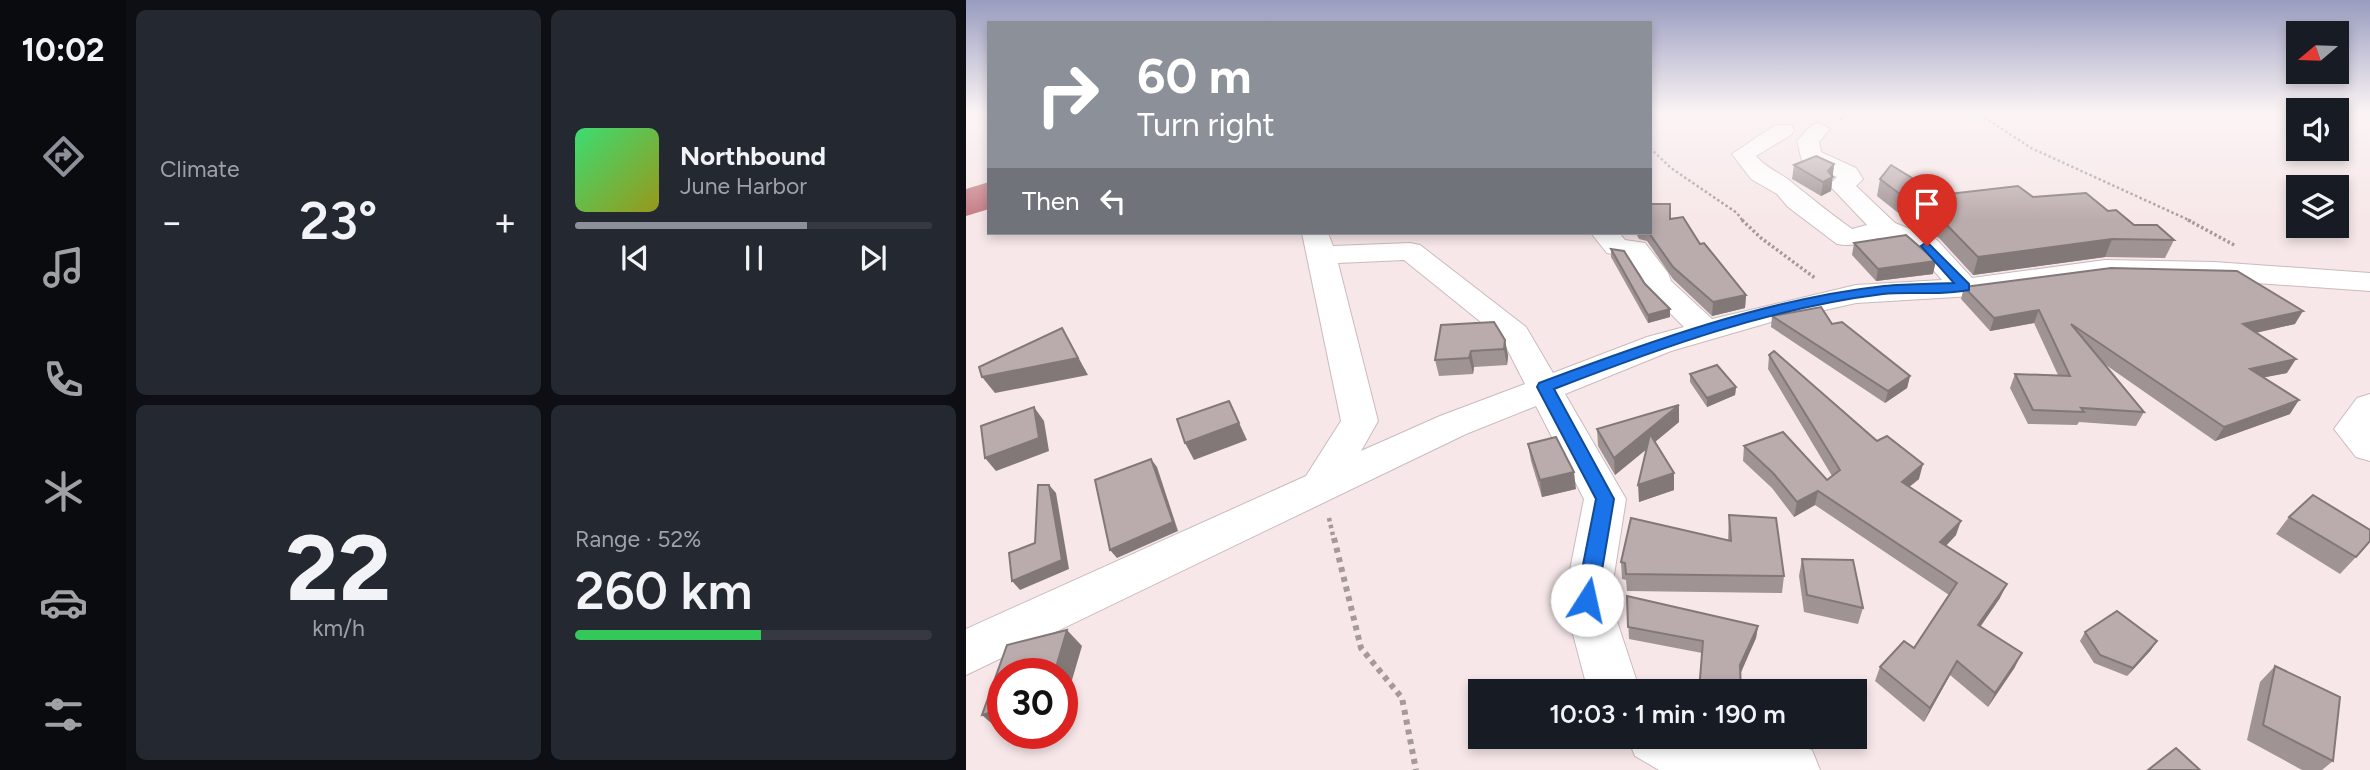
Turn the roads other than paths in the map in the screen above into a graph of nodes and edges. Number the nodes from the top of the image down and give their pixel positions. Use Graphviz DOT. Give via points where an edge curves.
graph roads {
  1 [pos="1753,148"];
  2 [pos="1809,148"];
  3 [pos="1886,229"];
  4 [pos="1606,235"];
  5 [pos="1418,242"];
  6 [pos="1319,244"];
  7 [pos="2368,285"];
  8 [pos="1964,287"];
  9 [pos="1705,330"];
  10 [pos="1545,387"];
  11 [pos="2370,406"];
  12 [pos="2370,447"];
  13 [pos="1321,486"];
  14 [pos="966,653"];
  15 [pos="1610,679"];
  16 [pos="1675,749"];
  17 [pos="1793,770"];
  1 -- 3 [label="street" via="1743,154 1759,174 1786,189 1847,238"];
  2 -- 3 [label="street" via="1810,156 1848,173 1851,179 1841,185"];
  3 -- 8 [label="street" via="1927,246"];
  4 -- 9 [label="street" via="1617,247 1635,249 1657,284"];
  5 -- 6 [label="street"];
  5 -- 10 [label="street" via="1434,267 1464,297 1514,334"];
  6 -- 13 [label="street" via="1360,421"];
  7 -- 8 [label="street" via="2214,271 2105,269"];
  8 -- 9 [label="street" via="1883,290"];
  9 -- 10 [label="street"];
  10 -- 13 [label="street"];
  10 -- 15 [label="street" via="1605,499 1587,600"];
  11 -- 12 [label="street" via="2353,429"];
  13 -- 14 [label="street"];
  16 -- 17 [label="street" via="1701,764 1767,763"];
}
